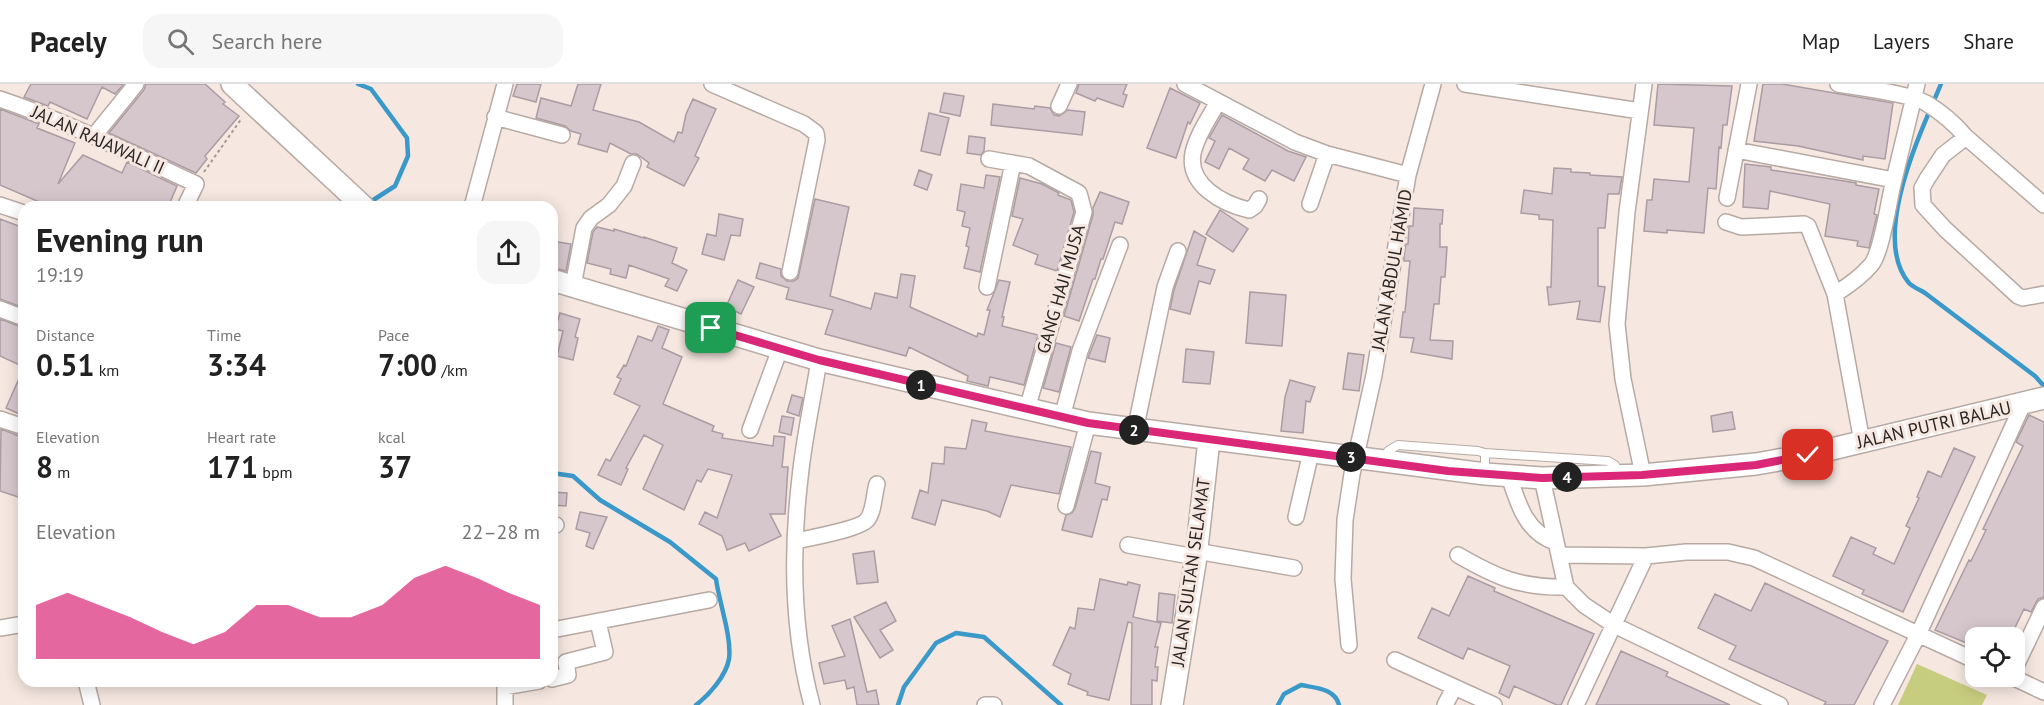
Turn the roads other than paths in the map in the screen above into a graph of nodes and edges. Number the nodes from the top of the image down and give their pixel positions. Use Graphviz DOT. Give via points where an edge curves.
graph roads {
  1 [pos="136,84"];
  2 [pos="232,84"];
  3 [pos="505,84"];
  4 [pos="712,84"];
  5 [pos="1185,84"];
  6 [pos="1433,84"];
  7 [pos="1465,84"];
  8 [pos="1644,84"];
  9 [pos="1749,84"];
  10 [pos="1838,84"];
  11 [pos="1066,85"];
  12 [pos="1918,95"];
  13 [pos="0,99"];
  14 [pos="1218,102"];
  15 [pos="1059,106"];
  16 [pos="1640,111"];
  17 [pos="495,117"];
  18 [pos="1961,132"];
  19 [pos="562,135"];
  20 [pos="94,136"];
  21 [pos="1736,150"];
  22 [pos="1327,154"];
  23 [pos="989,159"];
  24 [pos="633,163"];
  25 [pos="1013,163"];
  26 [pos="1408,175"];
  27 [pos="1894,180"];
  28 [pos="1727,198"];
  29 [pos="1259,199"];
  30 [pos="188,201"];
  31 [pos="357,201"];
  32 [pos="474,201"];
  33 [pos="0,204"];
  34 [pos="1310,204"];
  35 [pos="2044,205"];
  36 [pos="18,211"];
  37 [pos="1726,222"];
  38 [pos="1120,245"];
  39 [pos="1178,251"];
  40 [pos="790,272"];
  41 [pos="558,282"];
  42 [pos="573,286"];
  43 [pos="987,287"];
  44 [pos="1835,294"];
  45 [pos="2044,294"];
  46 [pos="0,309"];
  47 [pos="18,316"];
  48 [pos="780,349"];
  49 [pos="819,360"];
  50 [pos="2044,398"];
  51 [pos="2023,404"];
  52 [pos="1027,409"];
  53 [pos="1062,417"];
  54 [pos="0,419"];
  55 [pos="1088,423"];
  56 [pos="18,425"];
  57 [pos="750,430"];
  58 [pos="1135,430"];
  59 [pos="1209,440"];
  60 [pos="1862,442"];
  61 [pos="1311,452"];
  62 [pos="1485,453"];
  63 [pos="1356,457"];
  64 [pos="1385,462"];
  65 [pos="1485,474"];
  66 [pos="1642,475"];
  67 [pos="1509,476"];
  68 [pos="1619,476"];
  69 [pos="1542,478"];
  70 [pos="877,484"];
  71 [pos="1066,506"];
  72 [pos="1296,517"];
  73 [pos="795,541"];
  74 [pos="1128,545"];
  75 [pos="1557,549"];
  76 [pos="1196,554"];
  77 [pos="1458,555"];
  78 [pos="1646,556"];
  79 [pos="1294,568"];
  80 [pos="1566,587"];
  81 [pos="709,600"];
  82 [pos="2044,607"];
  83 [pos="598,622"];
  84 [pos="18,625"];
  85 [pos="1614,625"];
  86 [pos="0,628"];
  87 [pos="558,629"];
  88 [pos="1918,635"];
  89 [pos="1349,645"];
  90 [pos="2025,647"];
  91 [pos="1965,656"];
  92 [pos="1395,660"];
  93 [pos="558,678"];
  94 [pos="2025,683"];
  95 [pos="88,687"];
  96 [pos="525,687"];
  97 [pos="1454,688"];
  98 [pos="2044,692"];
  99 [pos="505,696"];
  100 [pos="92,705"];
  101 [pos="812,705"];
  102 [pos="985,705"];
  103 [pos="994,705"];
  104 [pos="1172,705"];
  105 [pos="1445,705"];
  106 [pos="1494,705"];
  107 [pos="1576,705"];
  108 [pos="1780,705"];
  109 [pos="1882,705"];
  1 -- 20 [label="street"];
  2 -- 31 [label="main road"];
  3 -- 17 [label="street"];
  4 -- 40 [label="street" via="804,124 816,134"];
  5 -- 14 [label="street"];
  6 -- 26 [label="street, JALAN ABDUL HAMID"];
  7 -- 16 [label="street"];
  8 -- 16 [label="street"];
  9 -- 21 [label="street"];
  10 -- 12 [label="street"];
  11 -- 15 [label="street"];
  12 -- 18 [label="street"];
  12 -- 27 [label="street"];
  13 -- 20 [label="street, JALAN RAJAWALI II"];
  14 -- 22 [label="street"];
  14 -- 29 [label="street" via="1196,143 1195,172 1206,189 1234,206 1249,210"];
  16 -- 66 [label="street" via="1617,324 1623,379"];
  17 -- 19 [label="street"];
  17 -- 32 [label="street"];
  18 -- 35 [label="street"];
  18 -- 45 [label="street" via="1922,188 1923,205 2018,296"];
  20 -- 30 [label="street, JALAN RAJAWALI II" via="196,184"];
  21 -- 27 [label="street"];
  21 -- 28 [label="street"];
  22 -- 26 [label="street"];
  22 -- 34 [label="street"];
  23 -- 25 [label="street, GANG HAJI MUSA"];
  24 -- 42 [label="street" via="624,186 584,228"];
  25 -- 43 [label="street"];
  25 -- 52 [label="street, GANG HAJI MUSA" via="1029,166 1071,187 1079,193 1084,212"];
  26 -- 63 [label="street, JALAN ABDUL HAMID"];
  27 -- 44 [label="street" via="1873,264"];
  33 -- 36 [label="street"];
  37 -- 44 [label="street" via="1741,227 1808,226"];
  38 -- 53 [label="street" via="1080,351"];
  39 -- 58 [label="street" via="1165,287"];
  41 -- 42 [label="main road, JALAN PUTRI BALAU"];
  42 -- 48 [label="main road, JALAN PUTRI BALAU"];
  44 -- 60 [label="street"];
  46 -- 47 [label="street"];
  48 -- 49 [label="main road, JALAN PUTRI BALAU"];
  48 -- 57 [label="street"];
  49 -- 52 [label="main road, JALAN PUTRI BALAU"];
  49 -- 73 [label="street" via="800,478"];
  50 -- 51 [label="main road, JALAN PUTRI BALAU"];
  51 -- 60 [label="main road, JALAN PUTRI BALAU"];
  51 -- 88 [label="street"];
  52 -- 53 [label="main road, JALAN PUTRI BALAU"];
  53 -- 55 [label="main road, JALAN PUTRI BALAU"];
  54 -- 56 [label="street"];
  55 -- 58 [label="main road, JALAN PUTRI BALAU"];
  55 -- 71 [label="street"];
  58 -- 59 [label="main road, JALAN PUTRI BALAU"];
  59 -- 61 [label="main road, JALAN PUTRI BALAU"];
  59 -- 76 [label="main road, JALAN SULTAN SELAMAT"];
  60 -- 66 [label="main road, JALAN PUTRI BALAU" via="1756,465"];
  61 -- 63 [label="main road, JALAN PUTRI BALAU"];
  61 -- 72 [label="street"];
  62 -- 64 [label="lane" via="1398,445 1388,451"];
  62 -- 65 [label="lane"];
  62 -- 68 [label="lane" via="1608,461 1615,465"];
  63 -- 64 [label="main road, JALAN PUTRI BALAU"];
  63 -- 89 [label="street, JALAN ABDUL HAMID" via="1345,520 1343,579"];
  64 -- 65 [label="main road, JALAN PUTRI BALAU"];
  65 -- 67 [label="main road, JALAN PUTRI BALAU"];
  66 -- 68 [label="main road, JALAN PUTRI BALAU"];
  67 -- 69 [label="main road, JALAN PUTRI BALAU"];
  67 -- 75 [label="street" via="1519,505 1534,530"];
  68 -- 69 [label="main road, JALAN PUTRI BALAU"];
  69 -- 75 [label="street"];
  70 -- 73 [label="street" via="870,515 864,523"];
  73 -- 101 [label="street" via="797,627"];
  74 -- 76 [label="street"];
  75 -- 78 [label="street"];
  75 -- 80 [label="street"];
  76 -- 79 [label="street"];
  76 -- 104 [label="main road, JALAN SULTAN SELAMAT"];
  77 -- 80 [label="street" via="1488,572 1525,585"];
  78 -- 85 [label="street"];
  78 -- 88 [label="street" via="1728,552 1754,558"];
  80 -- 85 [label="street"];
  81 -- 83 [label="street"];
  82 -- 90 [label="street"];
  83 -- 87 [label="street"];
  83 -- 93 [label="street" via="605,652 566,662 568,675"];
  84 -- 86 [label="street"];
  85 -- 107 [label="street"];
  85 -- 108 [label="street"];
  88 -- 91 [label="street"];
  88 -- 109 [label="street"];
  92 -- 97 [label="street"];
  94 -- 98 [label="street"];
  95 -- 100 [label="street"];
  96 -- 99 [label="street"];
  97 -- 105 [label="street"];
  97 -- 106 [label="street"];
  102 -- 103 [label="street"];
}
